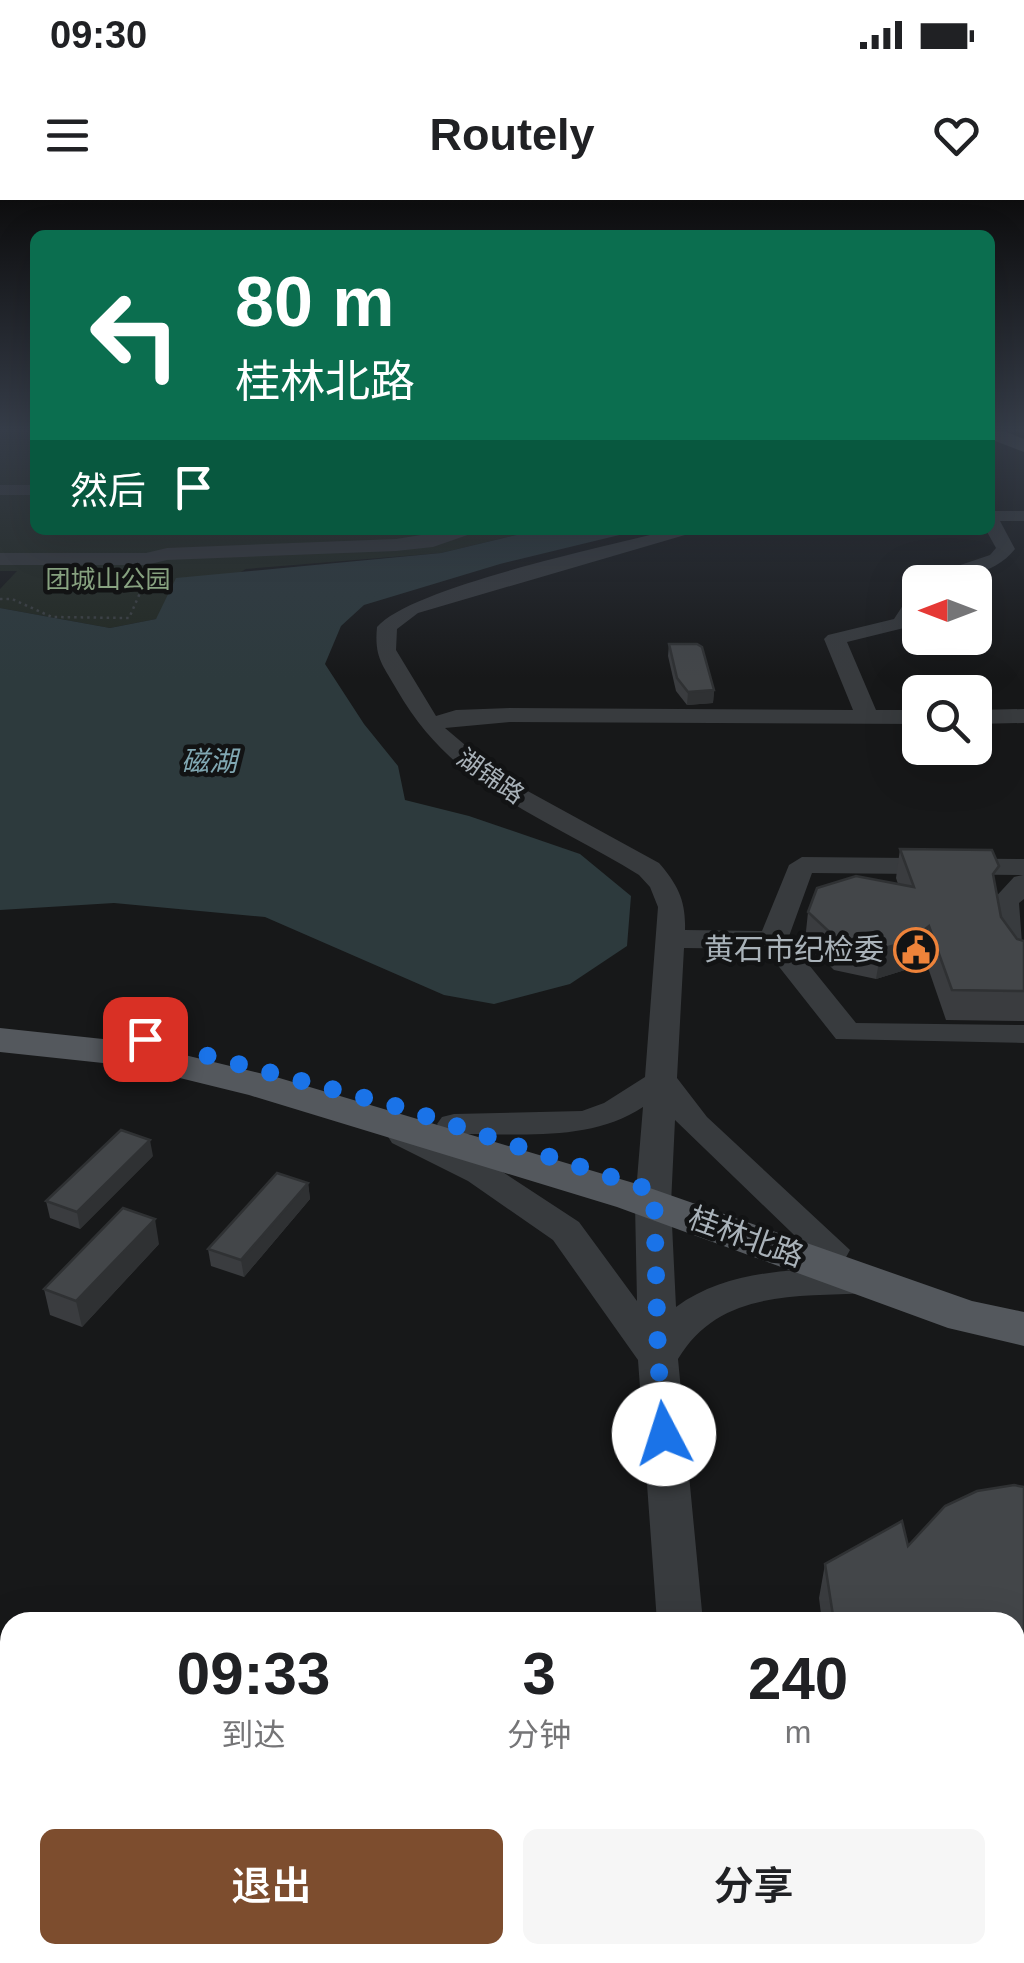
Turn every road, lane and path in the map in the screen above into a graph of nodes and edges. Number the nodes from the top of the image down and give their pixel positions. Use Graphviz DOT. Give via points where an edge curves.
graph roads {
  1 [pos="1024,516"];
  2 [pos="995,518"];
  3 [pos="995,528"];
  4 [pos="177,535"];
  5 [pos="455,535"];
  6 [pos="674,535"];
  7 [pos="167,554"];
  8 [pos="0,558"];
  9 [pos="982,565"];
  10 [pos="150,571"];
  11 [pos="0,598"];
  12 [pos="902,621"];
  13 [pos="992,716"];
  14 [pos="1024,716"];
  15 [pos="867,717"];
  16 [pos="902,717"];
  17 [pos="431,725"];
  18 [pos="1024,867"];
  19 [pos="1024,883"];
  20 [pos="672,939"];
  21 [pos="773,940"];
  22 [pos="1024,961"];
  23 [pos="0,1026"];
  24 [pos="1024,1034"];
  25 [pos="0,1040"];
  26 [pos="662,1080"];
  27 [pos="378,1122"];
  28 [pos="454,1124"];
  29 [pos="653,1198"];
  30 [pos="832,1250"];
  31 [pos="866,1280"];
  32 [pos="1024,1307"];
  33 [pos="1024,1330"];
  34 [pos="658,1358"];
  35 [pos="679,1612"];
  1 -- 2 [label="street"];
  3 -- 9 [label="street" via="1006,549"];
  4 -- 7 [label="street"];
  5 -- 7 [label="street" via="377,546"];
  6 -- 17 [label="street, 湖锦路" via="502,580 396,618 387,627 384,650"];
  7 -- 8 [label="street"];
  10 -- 11 [label="path" via="129,618 55,616"];
  12 -- 15 [label="street" via="836,639"];
  13 -- 14 [label="street"];
  15 -- 16 [label="street"];
  15 -- 17 [label="street" via="510,715"];
  17 -- 20 [label="street, 湖锦路" via="450,748 520,798 650,868 672,907"];
  18 -- 21 [label="street" via="802,864"];
  19 -- 22 [label="street" via="1004,902 1012,944"];
  20 -- 21 [label="street"];
  20 -- 26 [label="street, 湖锦路"];
  21 -- 24 [label="street" via="846,1032"];
  23 -- 28 [label="main road, 桂林北路" via="145,1039"];
  25 -- 27 [label="main road, 桂林北路" via="131,1054"];
  26 -- 28 [label="street" via="586,1121"];
  26 -- 29 [label="street, 湖锦路"];
  26 -- 30 [label="street" via="696,1124"];
  27 -- 29 [label="main road, 桂林北路"];
  27 -- 34 [label="street" via="480,1173 566,1231"];
  28 -- 29 [label="main road, 桂林北路"];
  29 -- 30 [label="main road, 桂林北路"];
  29 -- 31 [label="main road, 桂林北路"];
  29 -- 34 [label="street, 湖锦路"];
  30 -- 32 [label="main road, 桂林北路" via="976,1298"];
  31 -- 33 [label="main road, 桂林北路"];
  31 -- 34 [label="street" via="766,1286 712,1300 683,1322"];
  34 -- 35 [label="street, 湖锦路"];
}
